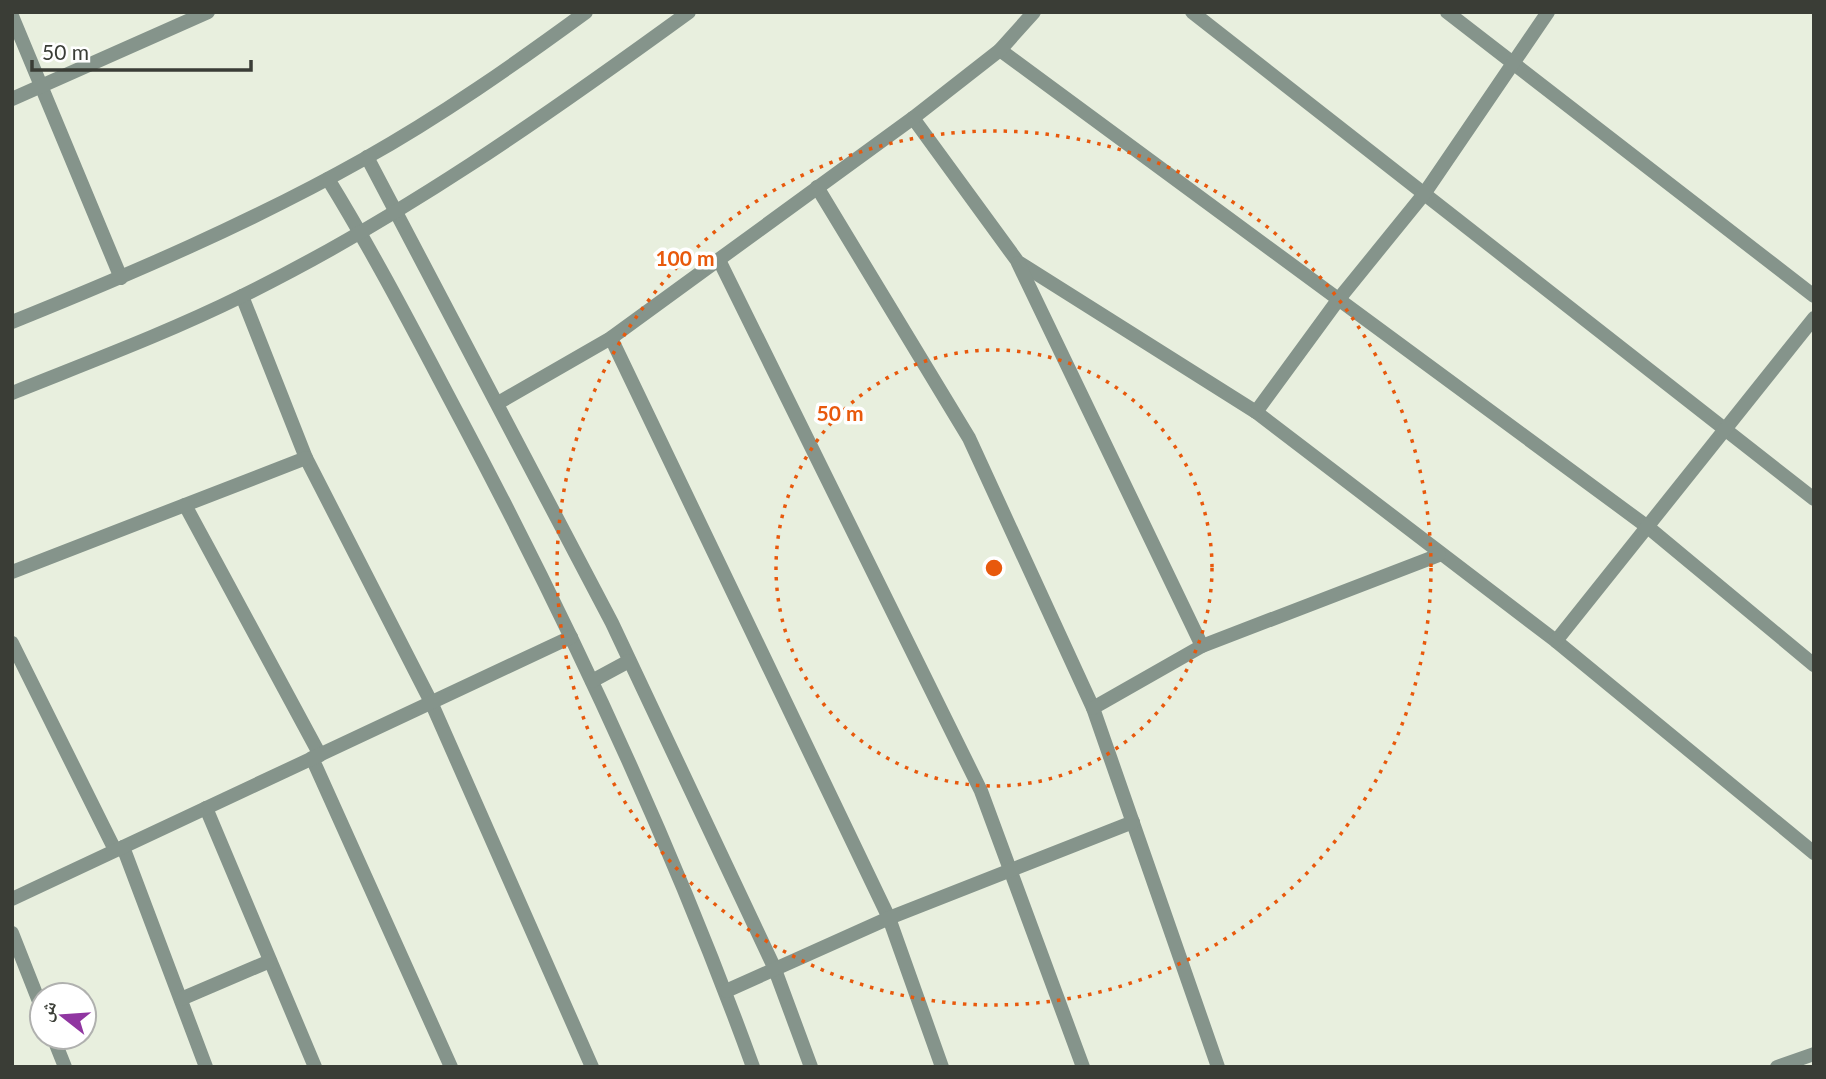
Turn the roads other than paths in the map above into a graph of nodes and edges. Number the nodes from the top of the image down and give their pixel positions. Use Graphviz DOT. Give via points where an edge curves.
graph roads {
  1 [pos="208,12"];
  2 [pos="586,12"];
  3 [pos="689,12"];
  4 [pos="1034,12"];
  5 [pos="1192,12"];
  6 [pos="1447,12"];
  7 [pos="1548,12"];
  8 [pos="12,16"];
  9 [pos="1000,50"];
  10 [pos="1512,65"];
  11 [pos="43,86"];
  12 [pos="12,99"];
  13 [pos="913,118"];
  14 [pos="367,157"];
  15 [pos="328,179"];
  16 [pos="817,187"];
  17 [pos="1424,194"];
  18 [pos="397,211"];
  19 [pos="361,232"];
  20 [pos="719,260"];
  21 [pos="1018,261"];
  22 [pos="121,278"];
  23 [pos="242,296"];
  24 [pos="1814,296"];
  25 [pos="1338,300"];
  26 [pos="1814,318"];
  27 [pos="12,322"];
  28 [pos="611,338"];
  29 [pos="12,393"];
  30 [pos="498,403"];
  31 [pos="1256,412"];
  32 [pos="1727,430"];
  33 [pos="306,458"];
  34 [pos="1814,499"];
  35 [pos="185,505"];
  36 [pos="1649,528"];
  37 [pos="1438,555"];
  38 [pos="12,572"];
  39 [pos="571,637"];
  40 [pos="1556,641"];
  41 [pos="12,643"];
  42 [pos="1202,646"];
  43 [pos="629,661"];
  44 [pos="1814,666"];
  45 [pos="592,681"];
  46 [pos="431,702"];
  47 [pos="1093,708"];
  48 [pos="316,757"];
  49 [pos="206,808"];
  50 [pos="1133,821"];
  51 [pos="119,849"];
  52 [pos="1814,853"];
  53 [pos="1010,871"];
  54 [pos="12,899"];
  55 [pos="889,918"];
  56 [pos="12,933"];
  57 [pos="270,961"];
  58 [pos="774,968"];
  59 [pos="31,981"];
  60 [pos="726,991"];
  61 [pos="181,999"];
  62 [pos="1814,1054"];
  63 [pos="206,1067"];
  64 [pos="315,1067"];
  65 [pos="451,1067"];
  66 [pos="592,1067"];
  67 [pos="753,1067"];
  68 [pos="811,1067"];
  69 [pos="942,1067"];
  70 [pos="1083,1067"];
  71 [pos="1218,1067"];
  72 [pos="1777,1067"];
  1 -- 11 [label="street"];
  2 -- 14 [label="street"];
  3 -- 18 [label="street" via="556,110"];
  4 -- 9 [label="street"];
  5 -- 17 [label="street"];
  6 -- 10 [label="street"];
  7 -- 10 [label="street"];
  8 -- 11 [label="street"];
  9 -- 13 [label="street"];
  9 -- 25 [label="street"];
  10 -- 17 [label="street"];
  10 -- 24 [label="street"];
  11 -- 12 [label="street"];
  11 -- 22 [label="street"];
  13 -- 16 [label="street"];
  13 -- 21 [label="street"];
  14 -- 15 [label="street"];
  14 -- 18 [label="street"];
  15 -- 19 [label="street"];
  15 -- 22 [label="street"];
  16 -- 20 [label="street"];
  16 -- 47 [label="street" via="969,438"];
  17 -- 25 [label="street"];
  17 -- 32 [label="street"];
  18 -- 19 [label="street"];
  18 -- 30 [label="street"];
  19 -- 23 [label="street"];
  19 -- 39 [label="street" via="522,534"];
  20 -- 28 [label="street"];
  20 -- 53 [label="street" via="981,792"];
  21 -- 31 [label="street"];
  21 -- 42 [label="street"];
  22 -- 27 [label="street"];
  23 -- 29 [label="street"];
  23 -- 33 [label="street"];
  25 -- 31 [label="street"];
  25 -- 36 [label="street"];
  26 -- 32 [label="street"];
  28 -- 30 [label="street"];
  28 -- 55 [label="street"];
  30 -- 43 [label="street"];
  31 -- 37 [label="street"];
  32 -- 34 [label="street"];
  32 -- 36 [label="street"];
  33 -- 35 [label="street"];
  33 -- 46 [label="street"];
  35 -- 38 [label="street"];
  35 -- 48 [label="street"];
  36 -- 40 [label="street"];
  36 -- 44 [label="street"];
  37 -- 40 [label="street"];
  37 -- 42 [label="street"];
  39 -- 45 [label="street"];
  39 -- 46 [label="street"];
  40 -- 52 [label="street"];
  41 -- 51 [label="street"];
  42 -- 47 [label="street"];
  43 -- 45 [label="street"];
  43 -- 58 [label="street"];
  45 -- 60 [label="street"];
  46 -- 48 [label="street"];
  46 -- 66 [label="street"];
  47 -- 50 [label="street"];
  48 -- 49 [label="street"];
  48 -- 65 [label="street"];
  49 -- 51 [label="street"];
  49 -- 57 [label="street"];
  50 -- 53 [label="street"];
  50 -- 71 [label="street"];
  51 -- 54 [label="street"];
  51 -- 61 [label="street"];
  53 -- 55 [label="street"];
  53 -- 70 [label="street"];
  55 -- 58 [label="street"];
  55 -- 69 [label="street"];
  56 -- 59 [label="street"];
  57 -- 61 [label="street"];
  57 -- 64 [label="street"];
  58 -- 60 [label="street"];
  58 -- 68 [label="street"];
  60 -- 67 [label="street"];
  61 -- 63 [label="street"];
  62 -- 72 [label="street"];
}
